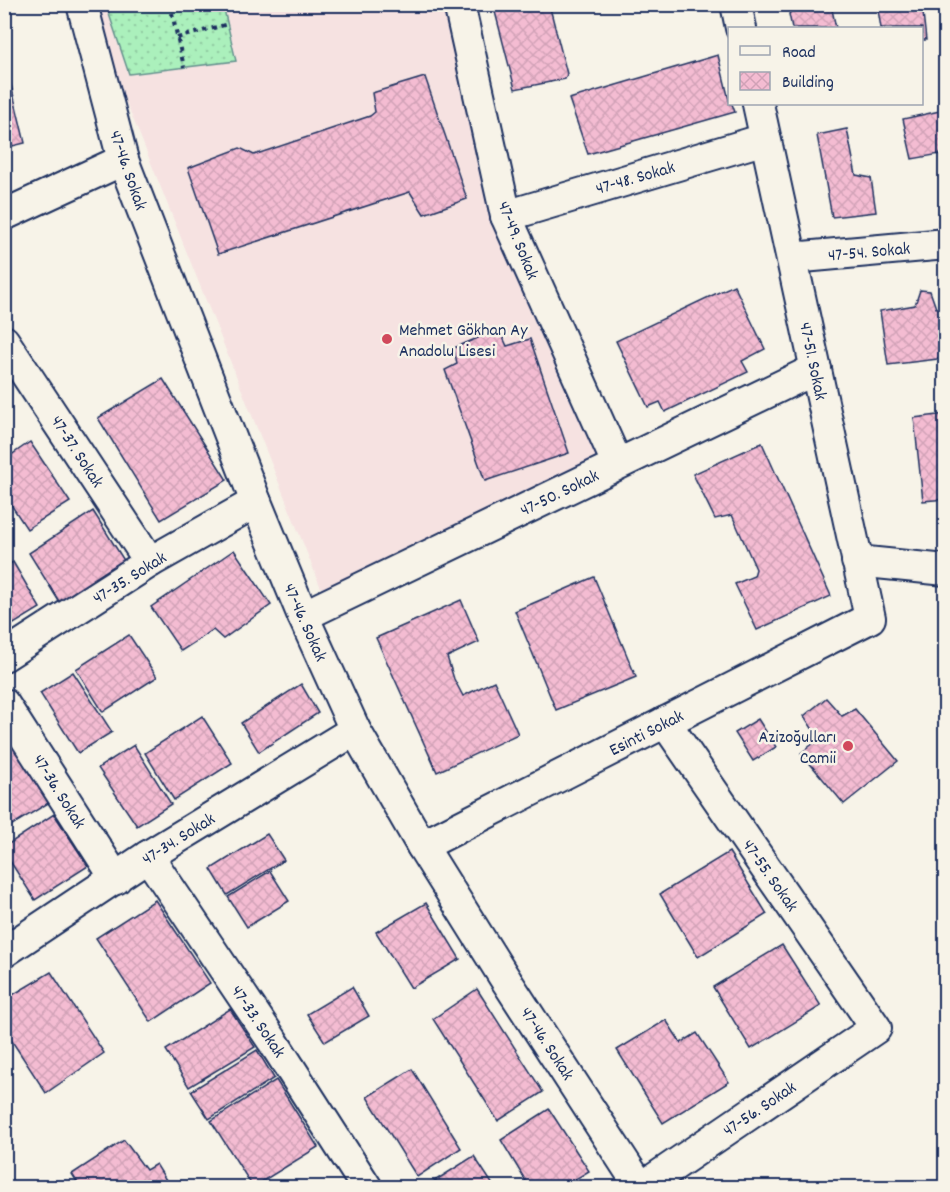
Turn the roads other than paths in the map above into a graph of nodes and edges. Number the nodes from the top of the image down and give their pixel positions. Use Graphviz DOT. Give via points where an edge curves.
graph roads {
  1 [pos="82,4"];
  2 [pos="459,4"];
  3 [pos="736,4"];
  4 [pos="741,27"];
  5 [pos="758,105"];
  6 [pos="765,139"];
  7 [pos="123,160"];
  8 [pos="4,215"];
  9 [pos="506,216"];
  10 [pos="945,244"];
  11 [pos="792,258"];
  12 [pos="4,342"];
  13 [pos="816,369"];
  14 [pos="617,463"];
  15 [pos="256,502"];
  16 [pos="857,561"];
  17 [pos="150,562"];
  18 [pos="945,570"];
  19 [pos="303,616"];
  20 [pos="870,618"];
  21 [pos="4,656"];
  22 [pos="4,704"];
  23 [pos="665,722"];
  24 [pos="355,730"];
  25 [pos="422,846"];
  26 [pos="148,856"];
  27 [pos="116,879"];
  28 [pos="4,952"];
  29 [pos="876,1028"];
  30 [pos="641,1187"];
  31 [pos="367,1188"];
  1 -- 7 [label="street, 47-46. Sokak"];
  2 -- 9 [label="street, 47-49. Sokak"];
  3 -- 4 [label="street"];
  5 -- 6 [label="street, 47-51. Sokak"];
  6 -- 9 [label="street, 47-48. Sokak"];
  6 -- 11 [label="street, 47-51. Sokak"];
  7 -- 8 [label="street"];
  7 -- 15 [label="street, 47-46. Sokak"];
  9 -- 14 [label="street, 47-49. Sokak"];
  10 -- 11 [label="street, 47-54. Sokak"];
  11 -- 13 [label="street, 47-51. Sokak"];
  12 -- 17 [label="street, 47-37. Sokak"];
  13 -- 14 [label="street, 47-50. Sokak"];
  13 -- 16 [label="street, 47-51. Sokak"];
  14 -- 19 [label="street, 47-50. Sokak"];
  15 -- 17 [label="street, 47-35. Sokak"];
  15 -- 19 [label="street, 47-46. Sokak"];
  16 -- 18 [label="street"];
  16 -- 20 [label="street, 47-51. Sokak"];
  17 -- 21 [label="street, 47-35. Sokak"];
  19 -- 24 [label="street, 47-46. Sokak"];
  20 -- 23 [label="street, Esinti Sokak"];
  22 -- 27 [label="street, 47-36. Sokak"];
  23 -- 25 [label="street, Esinti Sokak"];
  23 -- 29 [label="street, 47-55. Sokak"];
  24 -- 25 [label="street, 47-46. Sokak"];
  24 -- 26 [label="street, 47-34. Sokak"];
  25 -- 30 [label="street, 47-46. Sokak"];
  26 -- 27 [label="street, 47-34. Sokak"];
  26 -- 31 [label="street, 47-33. Sokak"];
  27 -- 28 [label="street, 47-34. Sokak"];
  29 -- 30 [label="street, 47-56. Sokak"];
}
